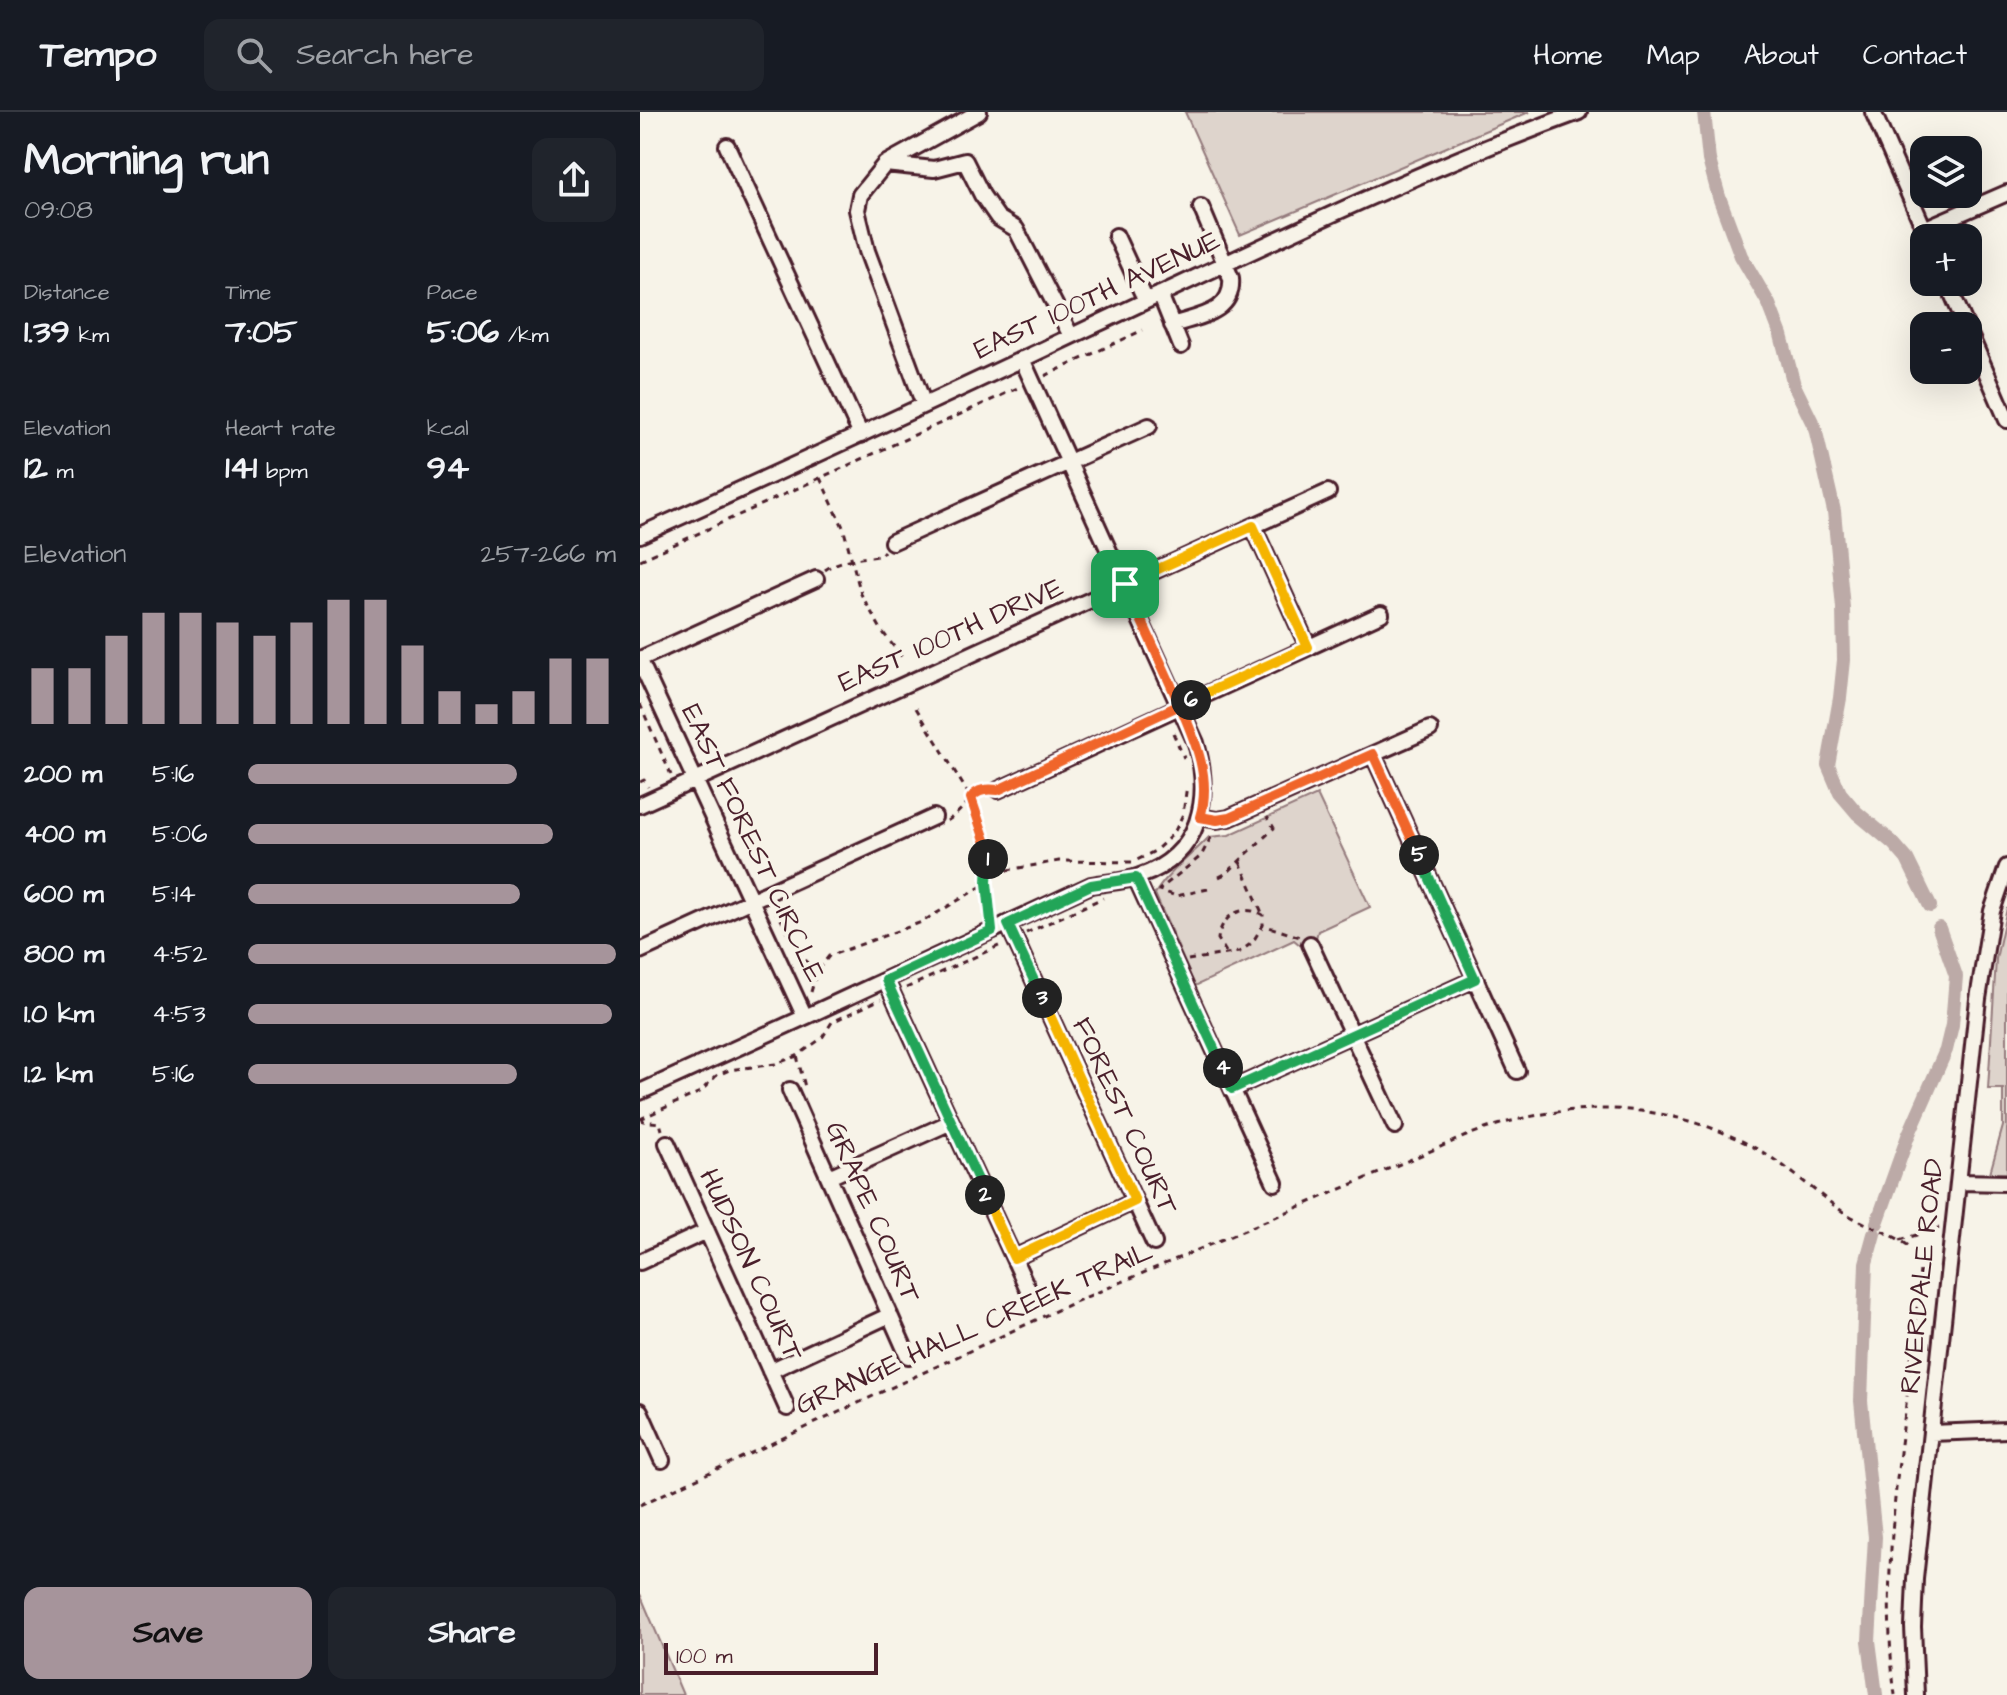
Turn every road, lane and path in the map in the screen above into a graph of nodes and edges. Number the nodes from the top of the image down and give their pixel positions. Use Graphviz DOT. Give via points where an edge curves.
graph roads {
  1 [pos="979,112"];
  2 [pos="1579,112"];
  3 [pos="1873,112"];
  4 [pos="727,146"];
  5 [pos="885,164"];
  6 [pos="2007,193"];
  7 [pos="1201,207"];
  8 [pos="1922,224"];
  9 [pos="1946,224"];
  10 [pos="1116,236"];
  11 [pos="1224,264"];
  12 [pos="1160,294"];
  13 [pos="1146,301"];
  14 [pos="1172,325"];
  15 [pos="1143,330"];
  16 [pos="1071,336"];
  17 [pos="1181,346"];
  18 [pos="1022,359"];
  19 [pos="1982,362"];
  20 [pos="1032,382"];
  21 [pos="924,405"];
  22 [pos="2007,420"];
  23 [pos="1149,426"];
  24 [pos="861,435"];
  25 [pos="1069,463"];
  26 [pos="820,478"];
  27 [pos="1328,492"];
  28 [pos="1253,526"];
  29 [pos="640,535"];
  30 [pos="892,542"];
  31 [pos="640,560"];
  32 [pos="852,560"];
  33 [pos="816,579"];
  34 [pos="1125,584"];
  35 [pos="1381,614"];
  36 [pos="1308,647"];
  37 [pos="640,660"];
  38 [pos="904,660"];
  39 [pos="640,704"];
  40 [pos="1180,705"];
  41 [pos="916,708"];
  42 [pos="1430,729"];
  43 [pos="1173,733"];
  44 [pos="1373,754"];
  45 [pos="1188,768"];
  46 [pos="1187,777"];
  47 [pos="695,780"];
  48 [pos="640,782"];
  49 [pos="666,782"];
  50 [pos="658,786"];
  51 [pos="998,790"];
  52 [pos="971,798"];
  53 [pos="640,805"];
  54 [pos="934,817"];
  55 [pos="1200,817"];
  56 [pos="1257,822"];
  57 [pos="1225,833"];
  58 [pos="1240,862"];
  59 [pos="2007,867"];
  60 [pos="1219,877"];
  61 [pos="1136,878"];
  62 [pos="987,883"];
  63 [pos="1208,889"];
  64 [pos="749,899"];
  65 [pos="774,909"];
  66 [pos="1263,915"];
  67 [pos="1008,924"];
  68 [pos="1263,925"];
  69 [pos="992,931"];
  70 [pos="1310,944"];
  71 [pos="640,951"];
  72 [pos="1226,952"];
  73 [pos="1176,965"];
  74 [pos="817,971"];
  75 [pos="1475,979"];
  76 [pos="889,987"];
  77 [pos="811,992"];
  78 [pos="805,1017"];
  79 [pos="1353,1035"];
  80 [pos="1517,1071"];
  81 [pos="1232,1089"];
  82 [pos="790,1090"];
  83 [pos="640,1092"];
  84 [pos="641,1118"];
  85 [pos="951,1122"];
  86 [pos="1395,1126"];
  87 [pos="667,1143"];
  88 [pos="829,1177"];
  89 [pos="1959,1182"];
  90 [pos="1275,1183"];
  91 [pos="2007,1183"];
  92 [pos="1135,1201"];
  93 [pos="1955,1220"];
  94 [pos="707,1231"];
  95 [pos="1900,1240"];
  96 [pos="1154,1243"];
  97 [pos="1014,1258"];
  98 [pos="640,1262"];
  99 [pos="1032,1298"];
  100 [pos="890,1315"];
  101 [pos="908,1356"];
  102 [pos="770,1371"];
  103 [pos="787,1408"];
  104 [pos="640,1411"];
  105 [pos="2007,1430"];
  106 [pos="1931,1433"];
  107 [pos="662,1460"];
  108 [pos="640,1505"];
  109 [pos="1895,1695"];
  110 [pos="1916,1695"];
  1 -- 5 [label="street"];
  2 -- 11 [label="street, EAST 100TH AVENUE" via="1502,140"];
  3 -- 8 [label="street"];
  4 -- 24 [label="street"];
  5 -- 16 [label="street" via="934,169 965,161 998,218 1016,229"];
  5 -- 21 [label="street" via="860,195 857,210"];
  6 -- 9 [label="street"];
  7 -- 11 [label="street"];
  10 -- 13 [label="street"];
  11 -- 12 [label="street, EAST 100TH AVENUE"];
  11 -- 14 [label="street" via="1232,289 1224,304"];
  12 -- 13 [label="street, EAST 100TH AVENUE"];
  12 -- 14 [label="street"];
  13 -- 16 [label="street, EAST 100TH AVENUE"];
  14 -- 17 [label="street"];
  15 -- 20 [label="path"];
  16 -- 18 [label="street, EAST 100TH AVENUE"];
  18 -- 20 [label="street"];
  18 -- 21 [label="street, EAST 100TH AVENUE"];
  19 -- 22 [label="street"];
  20 -- 25 [label="street"];
  20 -- 26 [label="path"];
  21 -- 24 [label="street, EAST 100TH AVENUE"];
  23 -- 25 [label="street"];
  24 -- 29 [label="street, EAST 100TH AVENUE"];
  25 -- 30 [label="street"];
  25 -- 34 [label="street"];
  26 -- 31 [label="path"];
  26 -- 32 [label="path"];
  27 -- 28 [label="street, EAST 100TH DRIVE"];
  28 -- 34 [label="street, EAST 100TH DRIVE"];
  28 -- 36 [label="street"];
  30 -- 32 [label="path" via="880,556"];
  32 -- 33 [label="path" via="829,566"];
  32 -- 38 [label="path" via="861,594"];
  33 -- 37 [label="street"];
  34 -- 40 [label="street"];
  34 -- 47 [label="street, EAST 100TH DRIVE"];
  35 -- 36 [label="street"];
  36 -- 40 [label="street"];
  37 -- 47 [label="street, EAST FOREST CIRCLE"];
  39 -- 49 [label="path" via="671,770"];
  40 -- 51 [label="street"];
  40 -- 55 [label="street" via="1201,760"];
  41 -- 52 [label="path"];
  42 -- 44 [label="street"];
  43 -- 45 [label="path"];
  44 -- 55 [label="street" via="1229,818"];
  44 -- 75 [label="street"];
  46 -- 62 [label="path" via="1183,814 1174,833 1155,851 1133,862 1059,861 1002,871"];
  47 -- 53 [label="street, EAST 100TH DRIVE"];
  47 -- 64 [label="street, EAST FOREST CIRCLE"];
  48 -- 50 [label="path" via="644,780 649,790"];
  51 -- 52 [label="path" via="986,789"];
  52 -- 54 [label="path" via="962,812 945,822"];
  52 -- 62 [label="path" via="988,849"];
  54 -- 64 [label="street"];
  55 -- 61 [label="street" via="1174,857"];
  56 -- 58 [label="path" via="1268,817 1274,828"];
  57 -- 63 [label="path" via="1210,839 1201,856 1159,890 1176,896"];
  58 -- 60 [label="path"];
  58 -- 66 [label="path"];
  59 -- 89 [label="street, RIVERDALE ROAD" via="1986,945"];
  61 -- 67 [label="street, EAST FOREST CIRCLE" via="1091,885"];
  61 -- 73 [label="street"];
  62 -- 69 [label="path"];
  62 -- 74 [label="path" via="922,922 829,956"];
  64 -- 71 [label="street"];
  64 -- 78 [label="street, EAST FOREST CIRCLE"];
  65 -- 74 [label="path" via="803,961"];
  66 -- 68 [label="path"];
  66 -- 72 [label="path" via="1255,910 1236,912 1221,922 1218,939"];
  67 -- 69 [label="street, EAST FOREST CIRCLE"];
  67 -- 92 [label="street, FOREST COURT"];
  68 -- 70 [label="path"];
  68 -- 72 [label="path" via="1252,943 1239,952"];
  69 -- 76 [label="street, EAST FOREST CIRCLE"];
  70 -- 79 [label="street"];
  72 -- 73 [label="path"];
  73 -- 81 [label="street"];
  74 -- 77 [label="path"];
  75 -- 79 [label="street"];
  75 -- 80 [label="street"];
  76 -- 78 [label="street, EAST FOREST CIRCLE"];
  76 -- 84 [label="path" via="832,1022 822,1038 797,1056 729,1070 700,1092"];
  76 -- 85 [label="street"];
  78 -- 83 [label="street"];
  79 -- 81 [label="street"];
  79 -- 86 [label="street"];
  81 -- 90 [label="street"];
  82 -- 88 [label="street, GRAPE COURT"];
  84 -- 87 [label="path" via="660,1123 657,1141"];
  85 -- 88 [label="street"];
  85 -- 97 [label="street"];
  87 -- 94 [label="street, HUDSON COURT"];
  88 -- 100 [label="street, GRAPE COURT"];
  89 -- 91 [label="street"];
  89 -- 93 [label="street, RIVERDALE ROAD"];
  92 -- 96 [label="street, FOREST COURT"];
  92 -- 97 [label="street"];
  93 -- 95 [label="path"];
  93 -- 106 [label="street, RIVERDALE ROAD"];
  94 -- 98 [label="street"];
  94 -- 102 [label="street, HUDSON COURT"];
  95 -- 108 [label="path, GRANGE HALL CREEK TRAIL" via="1840,1209 1764,1153 1711,1128 1642,1110 1611,1108 1524,1116 1070,1304"];
  95 -- 109 [label="path" via="1916,1252 1920,1270 1892,1520"];
  97 -- 99 [label="street"];
  100 -- 101 [label="street, GRAPE COURT"];
  100 -- 102 [label="street"];
  102 -- 103 [label="street, HUDSON COURT"];
  104 -- 107 [label="street"];
  105 -- 106 [label="street"];
  106 -- 110 [label="street, RIVERDALE ROAD" via="1915,1579"];
}
